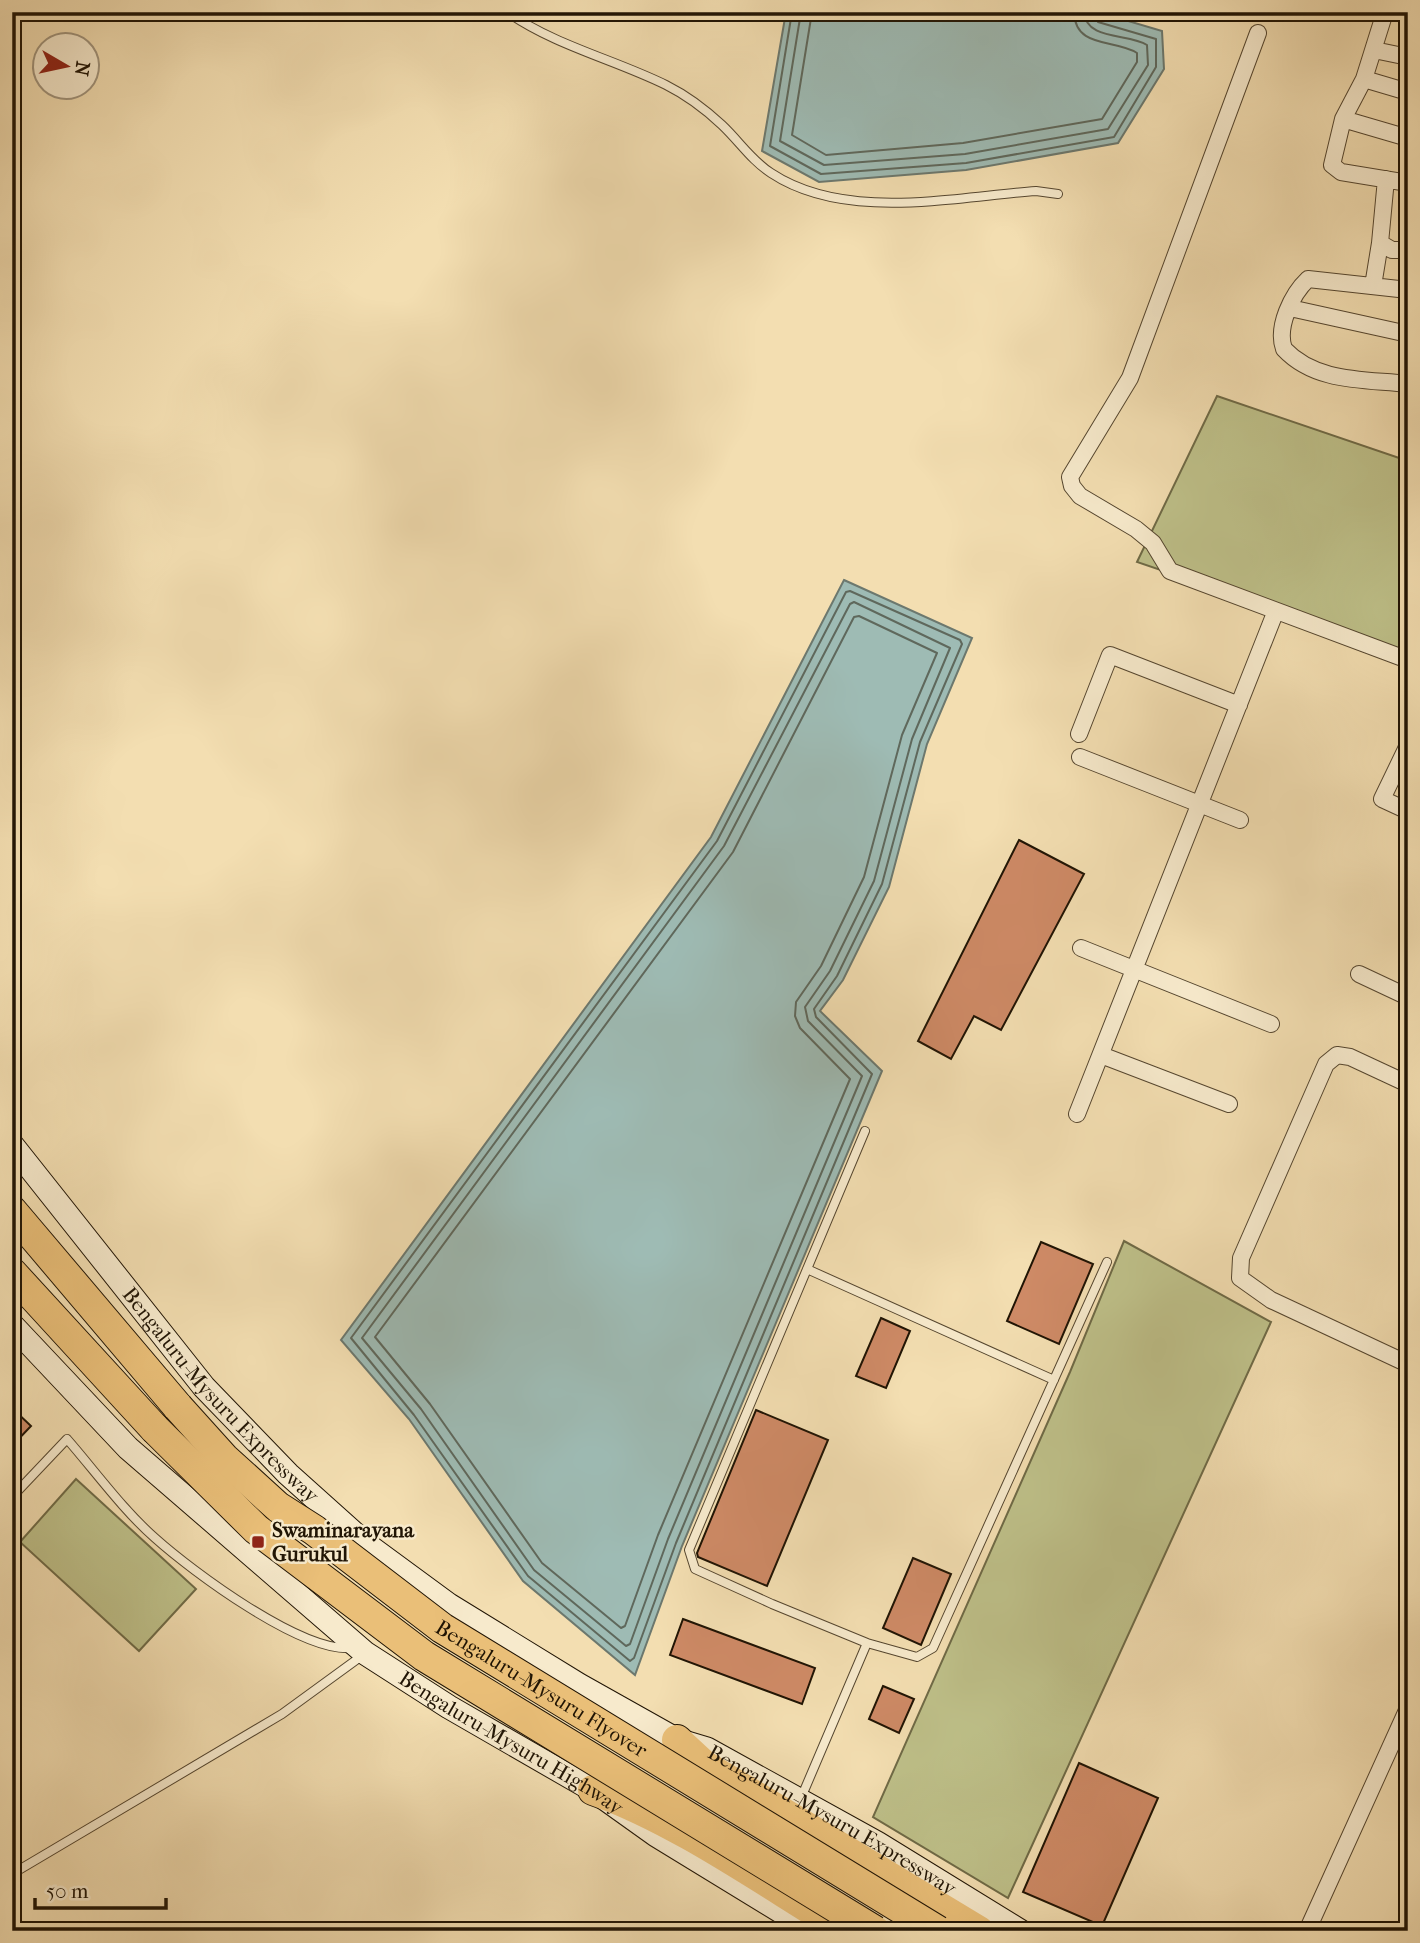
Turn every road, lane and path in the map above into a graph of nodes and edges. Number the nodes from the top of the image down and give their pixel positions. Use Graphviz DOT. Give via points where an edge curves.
graph roads {
  1 [pos="15,12"];
  2 [pos="507,12"];
  3 [pos="1385,12"];
  4 [pos="12,27"];
  5 [pos="1258,33"];
  6 [pos="1374,50"];
  7 [pos="1408,57"];
  8 [pos="1364,79"];
  9 [pos="1408,92"];
  10 [pos="1343,119"];
  11 [pos="1408,138"];
  12 [pos="1387,179"];
  13 [pos="1408,183"];
  14 [pos="1058,194"];
  15 [pos="1380,243"];
  16 [pos="1408,250"];
  17 [pos="1373,286"];
  18 [pos="1408,290"];
  19 [pos="1290,308"];
  20 [pos="1408,334"];
  21 [pos="1408,384"];
  22 [pos="1275,613"];
  23 [pos="1408,660"];
  24 [pos="1239,705"];
  25 [pos="1080,734"];
  26 [pos="1408,745"];
  27 [pos="1080,757"];
  28 [pos="1199,804"];
  29 [pos="1408,811"];
  30 [pos="1240,820"];
  31 [pos="1081,948"];
  32 [pos="1134,970"];
  33 [pos="1359,974"];
  34 [pos="1408,997"];
  35 [pos="1271,1024"];
  36 [pos="1101,1055"];
  37 [pos="1408,1084"];
  38 [pos="1229,1104"];
  39 [pos="1077,1114"];
  40 [pos="865,1130"];
  41 [pos="12,1145"];
  42 [pos="12,1211"];
  43 [pos="1107,1262"];
  44 [pos="807,1269"];
  45 [pos="12,1273"];
  46 [pos="12,1325"];
  47 [pos="1408,1364"];
  48 [pos="1054,1380"];
  49 [pos="178,1407"];
  50 [pos="257,1442"];
  51 [pos="12,1496"];
  52 [pos="203,1514"];
  53 [pos="867,1643"];
  54 [pos="362,1650"];
  55 [pos="1408,1708"];
  56 [pos="677,1740"];
  57 [pos="593,1790"];
  58 [pos="800,1801"];
  59 [pos="12,1874"];
  60 [pos="813,1931"];
  61 [pos="846,1931"];
  62 [pos="875,1931"];
  63 [pos="937,1931"];
  64 [pos="979,1931"];
  65 [pos="1020,1931"];
  66 [pos="1307,1931"];
  1 -- 4 [label="lane"];
  2 -- 14 [label="lane" via="553,40 667,86 722,125 772,174 811,192 881,203 1036,191"];
  3 -- 6 [label="street"];
  5 -- 22 [label="street" via="1130,378 1070,477 1080,496 1153,543 1170,571"];
  6 -- 7 [label="street"];
  6 -- 8 [label="street"];
  8 -- 9 [label="street"];
  8 -- 10 [label="street"];
  10 -- 11 [label="street"];
  10 -- 12 [label="street" via="1333,158 1335,169"];
  12 -- 13 [label="street"];
  12 -- 15 [label="street"];
  15 -- 16 [label="street" via="1392,250"];
  15 -- 17 [label="street"];
  17 -- 18 [label="street"];
  17 -- 19 [label="street" via="1308,279"];
  19 -- 20 [label="street"];
  19 -- 21 [label="street" via="1280,331 1284,349 1313,371"];
  22 -- 23 [label="street"];
  22 -- 24 [label="street"];
  24 -- 25 [label="street" via="1110,655"];
  24 -- 28 [label="street"];
  26 -- 29 [label="street" via="1382,799"];
  27 -- 28 [label="street"];
  28 -- 30 [label="street"];
  28 -- 32 [label="street"];
  31 -- 32 [label="street"];
  32 -- 35 [label="street"];
  32 -- 36 [label="street"];
  33 -- 34 [label="street"];
  36 -- 38 [label="street"];
  36 -- 39 [label="street"];
  37 -- 47 [label="street" via="1350,1057 1337,1055 1325,1064 1241,1258 1240,1278 1270,1300"];
  40 -- 44 [label="lane"];
  41 -- 50 [label="street, Bengaluru-Mysuru Expressway" via="204,1387"];
  42 -- 49 [label="highway, Bengaluru-Mysuru Expressway"];
  43 -- 48 [label="lane"];
  44 -- 48 [label="lane"];
  44 -- 53 [label="lane" via="690,1550 695,1569"];
  45 -- 62 [label="highway, Bengaluru-Mysuru Flyover, bridge" via="155,1429 256,1530 413,1648"];
  46 -- 52 [label="street" via="128,1448"];
  48 -- 53 [label="lane" via="933,1648 917,1657"];
  49 -- 63 [label="highway, Bengaluru-Mysuru Flyover, bridge" via="224,1458 278,1507 442,1628"];
  50 -- 52 [label="street"];
  50 -- 56 [label="street, Bengaluru-Mysuru Expressway" via="366,1544 449,1605"];
  51 -- 54 [label="lane" via="66,1439 154,1538 246,1607 320,1643"];
  52 -- 54 [label="street, Bengaluru-Mysuru Highway"];
  53 -- 58 [label="lane"];
  54 -- 57 [label="street, Bengaluru-Mysuru Highway" via="449,1707"];
  54 -- 59 [label="lane" via="282,1714"];
  55 -- 66 [label="street"];
  56 -- 58 [label="street, Bengaluru-Mysuru Expressway" via="707,1749"];
  56 -- 64 [label="highway, Bengaluru-Mysuru Expressway" via="704,1765"];
  57 -- 60 [label="street" via="656,1835"];
  57 -- 61 [label="highway, Bengaluru-Mysuru Highway" via="666,1823"];
  58 -- 65 [label="street, Bengaluru-Mysuru Expressway"];
}
